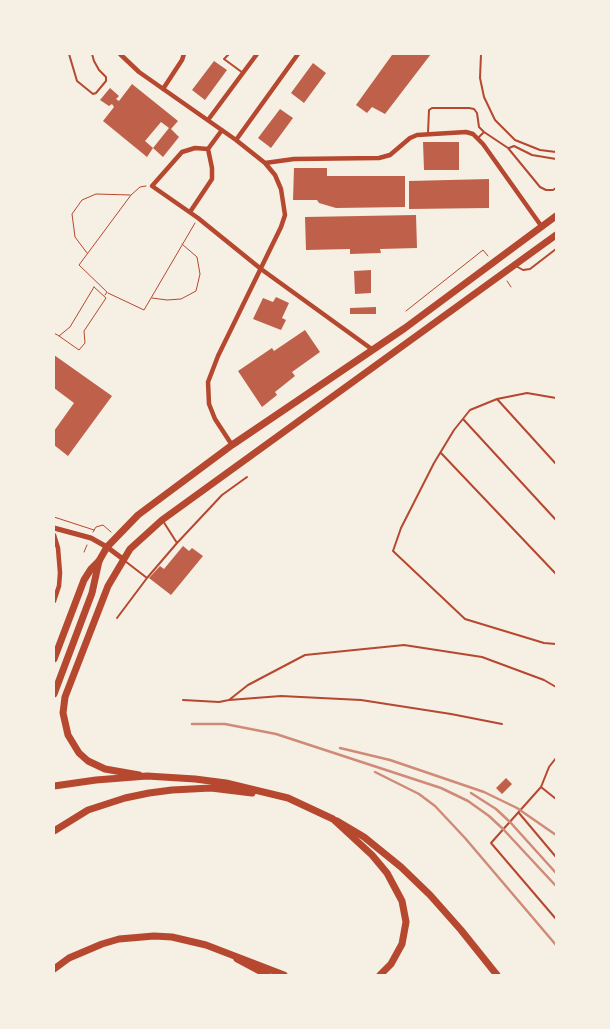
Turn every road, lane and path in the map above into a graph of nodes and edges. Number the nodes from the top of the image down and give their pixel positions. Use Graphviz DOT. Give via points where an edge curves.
graph roads {
  1 [pos="69,54"];
  2 [pos="92,54"];
  3 [pos="120,54"];
  4 [pos="184,54"];
  5 [pos="228,54"];
  6 [pos="257,54"];
  7 [pos="298,54"];
  8 [pos="481,54"];
  9 [pos="242,73"];
  10 [pos="163,89"];
  11 [pos="208,120"];
  12 [pos="222,130"];
  13 [pos="484,132"];
  14 [pos="428,133"];
  15 [pos="478,138"];
  16 [pos="236,140"];
  17 [pos="508,148"];
  18 [pos="208,149"];
  19 [pos="556,152"];
  20 [pos="556,159"];
  21 [pos="266,163"];
  22 [pos="152,186"];
  23 [pos="556,188"];
  24 [pos="131,195"];
  25 [pos="190,212"];
  26 [pos="556,216"];
  27 [pos="198,218"];
  28 [pos="542,227"];
  29 [pos="556,235"];
  30 [pos="182,243"];
  31 [pos="556,249"];
  32 [pos="483,250"];
  33 [pos="88,253"];
  34 [pos="516,266"];
  35 [pos="261,269"];
  36 [pos="107,292"];
  37 [pos="105,295"];
  38 [pos="151,298"];
  39 [pos="406,311"];
  40 [pos="54,332"];
  41 [pos="59,336"];
  42 [pos="373,350"];
  43 [pos="556,398"];
  44 [pos="497,399"];
  45 [pos="463,419"];
  46 [pos="232,445"];
  47 [pos="440,452"];
  48 [pos="556,464"];
  49 [pos="247,476"];
  50 [pos="54,517"];
  51 [pos="162,520"];
  52 [pos="556,520"];
  53 [pos="54,528"];
  54 [pos="94,530"];
  55 [pos="54,535"];
  56 [pos="177,542"];
  57 [pos="107,547"];
  58 [pos="123,559"];
  59 [pos="99,561"];
  60 [pos="556,574"];
  61 [pos="147,578"];
  62 [pos="54,601"];
  63 [pos="117,618"];
  64 [pos="556,644"];
  65 [pos="54,659"];
  66 [pos="556,686"];
  67 [pos="54,694"];
  68 [pos="183,700"];
  69 [pos="229,700"];
  70 [pos="502,724"];
  71 [pos="556,758"];
  72 [pos="147,776"];
  73 [pos="54,786"];
  74 [pos="541,787"];
  75 [pos="288,798"];
  76 [pos="556,799"];
  77 [pos="518,812"];
  78 [pos="333,819"];
  79 [pos="54,831"];
  80 [pos="556,857"];
  81 [pos="556,919"];
  82 [pos="223,952"];
  83 [pos="54,969"];
  84 [pos="267,975"];
  85 [pos="284,975"];
  86 [pos="380,975"];
  87 [pos="497,975"];
  1 -- 2 [label="lane" via="77,81 93,94 106,77"];
  3 -- 10 [label="street"];
  4 -- 10 [label="street"];
  5 -- 9 [label="lane" via="224,59"];
  6 -- 9 [label="street"];
  7 -- 16 [label="street"];
  8 -- 19 [label="lane" via="480,78 495,120 515,140 540,150"];
  9 -- 11 [label="street"];
  10 -- 11 [label="street"];
  11 -- 12 [label="street"];
  12 -- 16 [label="street"];
  12 -- 18 [label="street"];
  13 -- 14 [label="lane" via="479,127 474,109 432,108 429,110"];
  13 -- 15 [label="lane"];
  13 -- 17 [label="lane"];
  14 -- 15 [label="street" via="466,132"];
  14 -- 21 [label="street" via="417,134 400,149 379,158 294,159"];
  15 -- 28 [label="street"];
  16 -- 21 [label="street"];
  17 -- 20 [label="lane" via="514,146 532,155"];
  17 -- 23 [label="lane" via="540,187 546,190"];
  18 -- 22 [label="street" via="182,152"];
  18 -- 25 [label="street" via="212,179"];
  21 -- 35 [label="street" via="281,189 284,215"];
  22 -- 24 [label="path" via="140,187"];
  22 -- 25 [label="street"];
  24 -- 33 [label="path"];
  24 -- 33 [label="path" via="96,194 82,200 72,214 75,236"];
  25 -- 27 [label="street"];
  26 -- 28 [label="main road"];
  27 -- 30 [label="path"];
  27 -- 35 [label="street"];
  28 -- 42 [label="main road"];
  29 -- 34 [label="main road"];
  30 -- 38 [label="path"];
  30 -- 38 [label="path" via="197,257 200,274 196,291 181,300"];
  31 -- 34 [label="lane" via="530,269"];
  32 -- 39 [label="path"];
  33 -- 36 [label="path" via="79,265"];
  34 -- 51 [label="main road"];
  35 -- 42 [label="street"];
  35 -- 46 [label="street" via="208,382 209,404"];
  36 -- 37 [label="path"];
  36 -- 38 [label="path" via="144,310"];
  37 -- 41 [label="path" via="94,287 70,327"];
  37 -- 41 [label="path" via="84,332 85,343 79,350"];
  40 -- 41 [label="path"];
  42 -- 46 [label="main road"];
  43 -- 44 [label="lane" via="528,393"];
  44 -- 45 [label="lane" via="470,410"];
  44 -- 48 [label="lane"];
  45 -- 47 [label="lane"];
  45 -- 52 [label="lane"];
  46 -- 57 [label="main road" via="150,505"];
  47 -- 60 [label="lane"];
  47 -- 64 [label="lane" via="401,528 393,551 465,619"];
  49 -- 56 [label="lane" via="222,495"];
  50 -- 54 [label="path"];
  51 -- 56 [label="lane"];
  51 -- 58 [label="main road"];
  53 -- 57 [label="street" via="91,538"];
  55 -- 62 [label="street" via="60,573"];
  56 -- 61 [label="lane"];
  57 -- 58 [label="street"];
  57 -- 59 [label="main road"];
  58 -- 61 [label="lane"];
  58 -- 72 [label="main road" via="108,586 65,697 63,713 68,735 88,761 116,772"];
  59 -- 65 [label="main road" via="84,580"];
  59 -- 67 [label="main road" via="92,593"];
  61 -- 63 [label="lane"];
  66 -- 69 [label="lane" via="482,657 404,645 305,655 248,685"];
  68 -- 69 [label="lane"];
  69 -- 70 [label="lane" via="281,696 361,700"];
  71 -- 74 [label="lane"];
  72 -- 73 [label="main road"];
  72 -- 75 [label="main road" via="195,779"];
  74 -- 76 [label="lane"];
  74 -- 77 [label="lane"];
  75 -- 78 [label="main road"];
  75 -- 79 [label="main road" via="211,788 172,790 125,798 88,810"];
  77 -- 80 [label="lane"];
  77 -- 81 [label="lane" via="491,843"];
  78 -- 86 [label="main road" via="387,873 402,901 406,922 402,944 392,964"];
  78 -- 87 [label="main road" via="364,837 401,867 430,895"];
  82 -- 83 [label="main road" via="172,937 136,937 102,944 69,958"];
  82 -- 84 [label="main road"];
  82 -- 85 [label="main road"];
}
